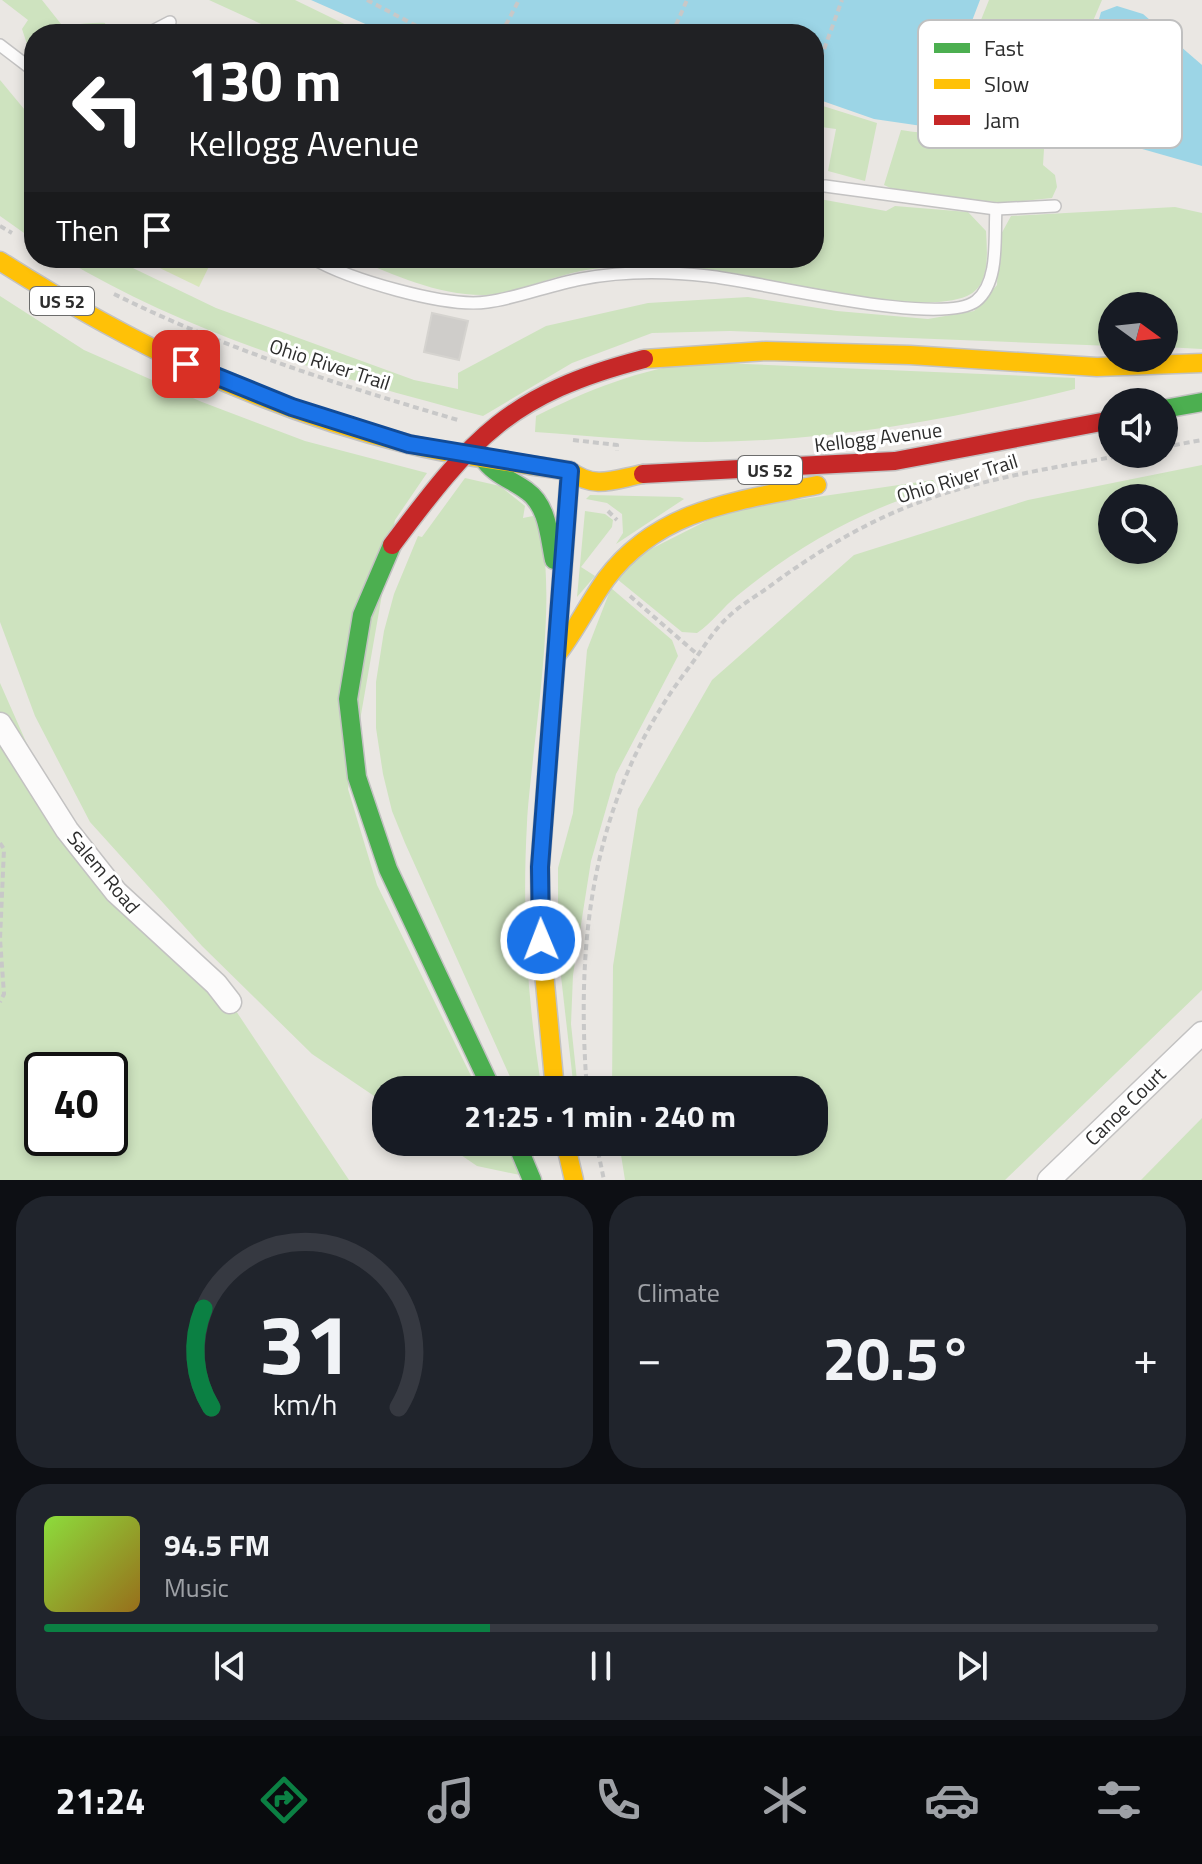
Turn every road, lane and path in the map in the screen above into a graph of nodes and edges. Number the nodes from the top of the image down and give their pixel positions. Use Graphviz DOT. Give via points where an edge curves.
graph roads {
  1 [pos="367,0"];
  2 [pos="519,0"];
  3 [pos="687,0"];
  4 [pos="842,0"];
  5 [pos="170,22"];
  6 [pos="166,24"];
  7 [pos="413,24"];
  8 [pos="506,24"];
  9 [pos="676,24"];
  10 [pos="0,45"];
  11 [pos="824,49"];
  12 [pos="24,63"];
  13 [pos="825,186"];
  14 [pos="1055,206"];
  15 [pos="996,209"];
  16 [pos="0,261"];
  17 [pos="329,268"];
  18 [pos="101,288"];
  19 [pos="1202,363"];
  20 [pos="1202,402"];
  21 [pos="1178,406"];
  22 [pos="465,423"];
  23 [pos="1098,423"];
  24 [pos="561,438"];
  25 [pos="1202,440"];
  26 [pos="1178,444"];
  27 [pos="616,453"];
  28 [pos="482,457"];
  29 [pos="1098,460"];
  30 [pos="895,461"];
  31 [pos="577,465"];
  32 [pos="646,473"];
  33 [pos="561,593"];
  34 [pos="628,594"];
  35 [pos="698,655"];
  36 [pos="556,656"];
  37 [pos="0,724"];
  38 [pos="0,843"];
  39 [pos="0,1002"];
  40 [pos="230,1002"];
  41 [pos="1202,1033"];
  42 [pos="485,1076"];
  43 [pos="554,1076"];
  44 [pos="586,1076"];
  45 [pos="522,1156"];
  46 [pos="568,1156"];
  47 [pos="599,1156"];
  48 [pos="532,1180"];
  49 [pos="574,1180"];
  50 [pos="604,1180"];
  51 [pos="1049,1180"];
  1 -- 7 [label="path"];
  2 -- 8 [label="path"];
  3 -- 9 [label="path"];
  4 -- 11 [label="path"];
  5 -- 6 [label="lane"];
  10 -- 12 [label="lane"];
  13 -- 15 [label="lane"];
  14 -- 15 [label="lane"];
  15 -- 17 [label="lane" via="990,283 975,302 943,310 658,273 584,278 484,303 415,295"];
  16 -- 28 [label="main road, Kellogg Avenue / US 52" via="116,331 226,382 353,429"];
  18 -- 22 [label="path, Ohio River Trail" via="290,370"];
  19 -- 42 [label="main road, bridge" via="1097,367 766,351 644,359 594,370 518,406 477,438 392,545 362,615 348,699 357,777 388,869"];
  20 -- 21 [label="main road"];
  23 -- 30 [label="main road, Kellogg Avenue / US 52"];
  24 -- 27 [label="path"];
  25 -- 26 [label="path"];
  27 -- 32 [label="main road, Kellogg Avenue / US 52"];
  28 -- 31 [label="main road, Kellogg Avenue / US 52"];
  28 -- 33 [label="main road" via="489,471 529,492 542,509"];
  29 -- 35 [label="path, Ohio River Trail" via="913,504 827,544 727,618"];
  30 -- 32 [label="main road, Kellogg Avenue / US 52"];
  30 -- 36 [label="main road" via="815,486 698,508 670,521 626,554"];
  31 -- 32 [label="main road, Kellogg Avenue / US 52" via="581,481 614,484"];
  31 -- 33 [label="main road"];
  33 -- 36 [label="main road"];
  34 -- 35 [label="path"];
  35 -- 44 [label="path, Ohio River Trail" via="659,705 618,790 593,880 584,959"];
  36 -- 43 [label="main road" via="540,867"];
  37 -- 40 [label="street, Salem Road" via="67,830 116,892"];
  38 -- 39 [label="path"];
  41 -- 51 [label="street, Canoe Court"];
  45 -- 48 [label="main road"];
  46 -- 49 [label="main road"];
  47 -- 50 [label="path"];
}
